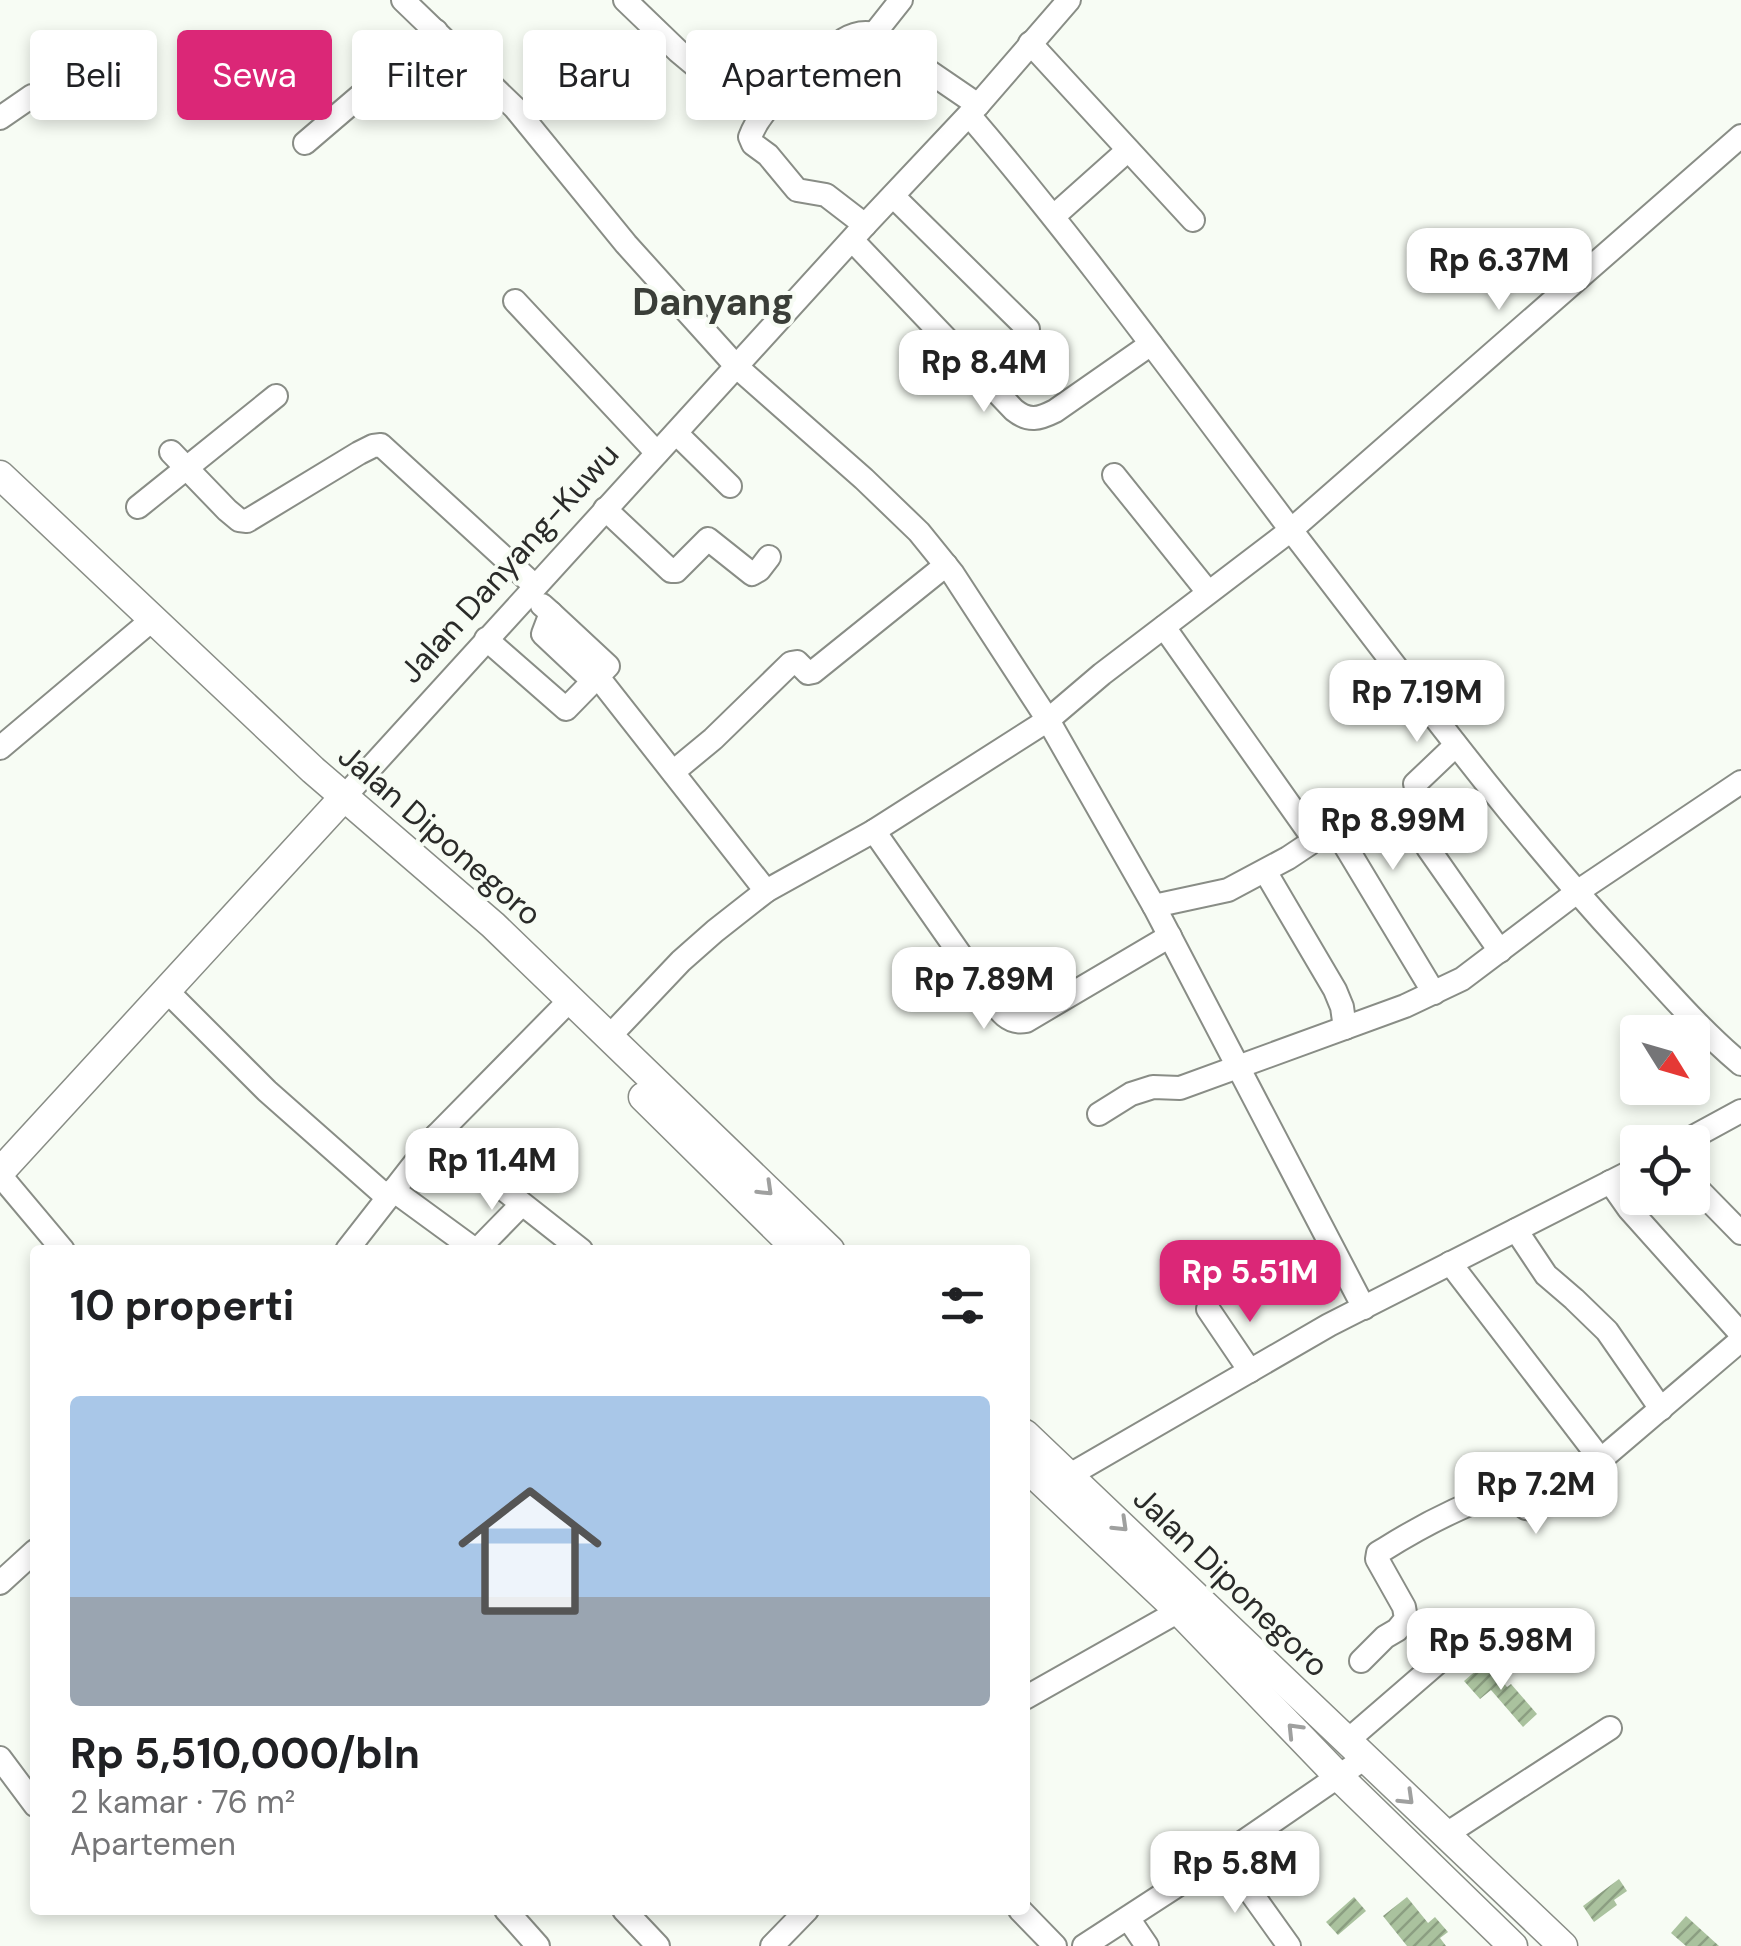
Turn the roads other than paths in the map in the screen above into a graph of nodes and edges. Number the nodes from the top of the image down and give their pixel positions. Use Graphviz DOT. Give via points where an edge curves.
graph roads {
  1 [pos="625,0"];
  2 [pos="902,0"];
  3 [pos="1065,1"];
  4 [pos="414,3"];
  5 [pos="435,30"];
  6 [pos="877,30"];
  7 [pos="1030,43"];
  8 [pos="686,56"];
  9 [pos="937,82"];
  10 [pos="503,96"];
  11 [pos="30,97"];
  12 [pos="352,103"];
  13 [pos="974,110"];
  14 [pos="0,118"];
  15 [pos="760,120"];
  16 [pos="1741,136"];
  17 [pos="305,143"];
  18 [pos="1128,150"];
  19 [pos="893,196"];
  20 [pos="1054,216"];
  21 [pos="1193,220"];
  22 [pos="859,233"];
  23 [pos="515,301"];
  24 [pos="1028,330"];
  25 [pos="1150,344"];
  26 [pos="737,367"];
  27 [pos="276,396"];
  28 [pos="676,433"];
  29 [pos="657,453"];
  30 [pos="179,460"];
  31 [pos="0,475"];
  32 [pos="1114,475"];
  33 [pos="730,486"];
  34 [pos="0,497"];
  35 [pos="138,507"];
  36 [pos="605,510"];
  37 [pos="1291,530"];
  38 [pos="770,558"];
  39 [pos="946,565"];
  40 [pos="532,589"];
  41 [pos="1208,592"];
  42 [pos="148,625"];
  43 [pos="1164,627"];
  44 [pos="486,639"];
  45 [pos="604,670"];
  46 [pos="1048,720"];
  47 [pos="1456,745"];
  48 [pos="0,748"];
  49 [pos="673,772"];
  50 [pos="1741,782"];
  51 [pos="1415,784"];
  52 [pos="340,803"];
  53 [pos="1359,821"];
  54 [pos="874,831"];
  55 [pos="1337,832"];
  56 [pos="1313,838"];
  57 [pos="1428,848"];
  58 [pos="1265,871"];
  59 [pos="766,891"];
  60 [pos="1577,892"];
  61 [pos="1154,906"];
  62 [pos="1170,936"];
  63 [pos="1500,951"];
  64 [pos="168,991"];
  65 [pos="1434,993"];
  66 [pos="564,1006"];
  67 [pos="1346,1028"];
  68 [pos="608,1038"];
  69 [pos="1741,1064"];
  70 [pos="1237,1068"];
  71 [pos="1741,1111"];
  72 [pos="1099,1114"];
  73 [pos="1710,1128"];
  74 [pos="436,1136"];
  75 [pos="0,1174"];
  76 [pos="1620,1177"];
  77 [pos="1610,1182"];
  78 [pos="390,1194"];
  79 [pos="1710,1201"];
  80 [pos="522,1204"];
  81 [pos="1516,1230"];
  82 [pos="1741,1233"];
  83 [pos="59,1245"];
  84 [pos="353,1245"];
  85 [pos="467,1245"];
  86 [pos="482,1245"];
  87 [pos="574,1245"];
  88 [pos="793,1245"];
  89 [pos="825,1245"];
  90 [pos="1450,1264"];
  91 [pos="1364,1308"];
  92 [pos="1208,1309"];
  93 [pos="1741,1337"];
  94 [pos="1250,1371"];
  95 [pos="1662,1410"];
  96 [pos="1030,1441"];
  97 [pos="1601,1460"];
  98 [pos="1030,1468"];
  99 [pos="1059,1482"];
  100 [pos="30,1555"];
  101 [pos="3,1575"];
  102 [pos="1179,1611"];
  103 [pos="1465,1639"];
  104 [pos="1361,1661"];
  105 [pos="1030,1695"];
  106 [pos="1610,1728"];
  107 [pos="1356,1749"];
  108 [pos="0,1758"];
  109 [pos="1338,1776"];
  110 [pos="30,1798"];
  111 [pos="1445,1835"];
  112 [pos="1224,1855"];
  113 [pos="510,1915"];
  114 [pos="629,1915"];
  115 [pos="802,1915"];
  116 [pos="1025,1915"];
  117 [pos="1128,1918"];
  118 [pos="1534,1919"];
  119 [pos="1510,1945"];
  120 [pos="538,1946"];
  121 [pos="658,1946"];
  122 [pos="772,1946"];
  123 [pos="1056,1946"];
  124 [pos="1084,1946"];
  125 [pos="1147,1946"];
  126 [pos="1289,1946"];
  127 [pos="1563,1946"];
  1 -- 8 [label="street"];
  2 -- 6 [label="street"];
  3 -- 7 [label="street, Jalan Danyang-Kuwu"];
  4 -- 5 [label="street"];
  7 -- 13 [label="street, Jalan Danyang-Kuwu"];
  7 -- 18 [label="street"];
  9 -- 13 [label="street"];
  10 -- 26 [label="street"];
  11 -- 14 [label="street"];
  12 -- 17 [label="street"];
  13 -- 19 [label="street, Jalan Danyang-Kuwu"];
  13 -- 20 [label="street"];
  15 -- 22 [label="street" via="753,144 796,190 826,195"];
  16 -- 37 [label="street"];
  18 -- 20 [label="street"];
  18 -- 21 [label="street"];
  19 -- 22 [label="street, Jalan Danyang-Kuwu"];
  19 -- 24 [label="street"];
  20 -- 25 [label="street"];
  22 -- 25 [label="street" via="1028,418 1055,411"];
  22 -- 26 [label="street, Jalan Danyang-Kuwu"];
  23 -- 29 [label="street"];
  25 -- 37 [label="street"];
  26 -- 28 [label="street, Jalan Danyang-Kuwu"];
  26 -- 39 [label="street" via="878,492"];
  27 -- 30 [label="street"];
  28 -- 29 [label="street, Jalan Danyang-Kuwu"];
  28 -- 33 [label="street"];
  29 -- 36 [label="street, Jalan Danyang-Kuwu"];
  30 -- 35 [label="street"];
  30 -- 40 [label="street" via="227,510 247,521 381,445"];
  31 -- 42 [label="main road, Jalan Diponegoro"];
  32 -- 41 [label="street"];
  34 -- 42 [label="main road, Jalan Diponegoro"];
  36 -- 38 [label="street" via="670,572 708,539 752,574"];
  36 -- 40 [label="street, Jalan Danyang-Kuwu"];
  37 -- 41 [label="street"];
  37 -- 47 [label="street"];
  39 -- 46 [label="street"];
  39 -- 49 [label="street" via="813,672 791,663"];
  40 -- 44 [label="street, Jalan Danyang-Kuwu"];
  40 -- 45 [label="street" via="552,613 543,634"];
  41 -- 43 [label="street"];
  42 -- 48 [label="street"];
  42 -- 52 [label="main road, Jalan Diponegoro"];
  43 -- 46 [label="street"];
  43 -- 56 [label="street"];
  44 -- 45 [label="street" via="566,708"];
  44 -- 52 [label="street, Jalan Danyang-Kuwu"];
  45 -- 49 [label="street"];
  46 -- 54 [label="street"];
  46 -- 61 [label="street"];
  47 -- 51 [label="street"];
  47 -- 60 [label="street"];
  49 -- 59 [label="street"];
  50 -- 60 [label="street"];
  52 -- 64 [label="main road, Jalan Danyang-Kuwu"];
  52 -- 66 [label="main road, Jalan Diponegoro" via="492,925"];
  53 -- 55 [label="street"];
  54 -- 59 [label="street"];
  54 -- 62 [label="street" via="1013,1022 1026,1021"];
  55 -- 56 [label="street"];
  55 -- 65 [label="street"];
  56 -- 58 [label="street"];
  57 -- 63 [label="street"];
  58 -- 61 [label="street" via="1228,890"];
  58 -- 67 [label="street" via="1335,990"];
  59 -- 68 [label="street" via="681,962"];
  60 -- 63 [label="street"];
  60 -- 69 [label="street"];
  61 -- 62 [label="street"];
  62 -- 70 [label="street"];
  63 -- 65 [label="street"];
  64 -- 75 [label="main road, Jalan Danyang-Kuwu"];
  64 -- 78 [label="street" via="266,1091"];
  65 -- 67 [label="street"];
  66 -- 68 [label="main road, Jalan Diponegoro"];
  66 -- 74 [label="street"];
  66 -- 88 [label="main road, Jalan Diponegoro"];
  67 -- 70 [label="street"];
  68 -- 89 [label="main road, Jalan Diponegoro, one-way"];
  70 -- 72 [label="street" via="1180,1088 1131,1094"];
  70 -- 91 [label="street"];
  71 -- 73 [label="street"];
  74 -- 78 [label="street"];
  74 -- 80 [label="street"];
  75 -- 83 [label="street"];
  76 -- 77 [label="street"];
  77 -- 81 [label="street"];
  77 -- 93 [label="street"];
  78 -- 84 [label="street"];
  78 -- 85 [label="street"];
  79 -- 82 [label="street"];
  80 -- 86 [label="street"];
  80 -- 87 [label="street"];
  81 -- 90 [label="street"];
  81 -- 95 [label="street" via="1546,1275 1607,1331"];
  90 -- 91 [label="street"];
  90 -- 97 [label="street"];
  91 -- 94 [label="street"];
  92 -- 94 [label="street"];
  93 -- 95 [label="street"];
  94 -- 99 [label="street"];
  95 -- 97 [label="street"];
  96 -- 99 [label="main road, Jalan Diponegoro"];
  97 -- 104 [label="street" via="1536,1510 1502,1491 1378,1553 1406,1619"];
  98 -- 99 [label="main road, Jalan Diponegoro"];
  99 -- 102 [label="main road, Jalan Diponegoro"];
  99 -- 107 [label="main road, Jalan Diponegoro, one-way"];
  100 -- 101 [label="street"];
  102 -- 105 [label="street"];
  109 -- 102 [label="main road, Jalan Diponegoro, one-way"];
  103 -- 107 [label="street"];
  106 -- 111 [label="street"];
  107 -- 109 [label="street"];
  107 -- 111 [label="main road, Jalan Diponegoro, one-way"];
  108 -- 110 [label="street"];
  109 -- 112 [label="street"];
  109 -- 119 [label="main road, Jalan Diponegoro"];
  111 -- 118 [label="main road, Jalan Diponegoro"];
  112 -- 117 [label="street"];
  112 -- 126 [label="street"];
  113 -- 120 [label="street"];
  114 -- 121 [label="street"];
  115 -- 122 [label="street"];
  116 -- 123 [label="street"];
  117 -- 124 [label="street"];
  117 -- 125 [label="street"];
  118 -- 119 [label="street"];
  118 -- 127 [label="main road, Jalan Diponegoro"];
}
